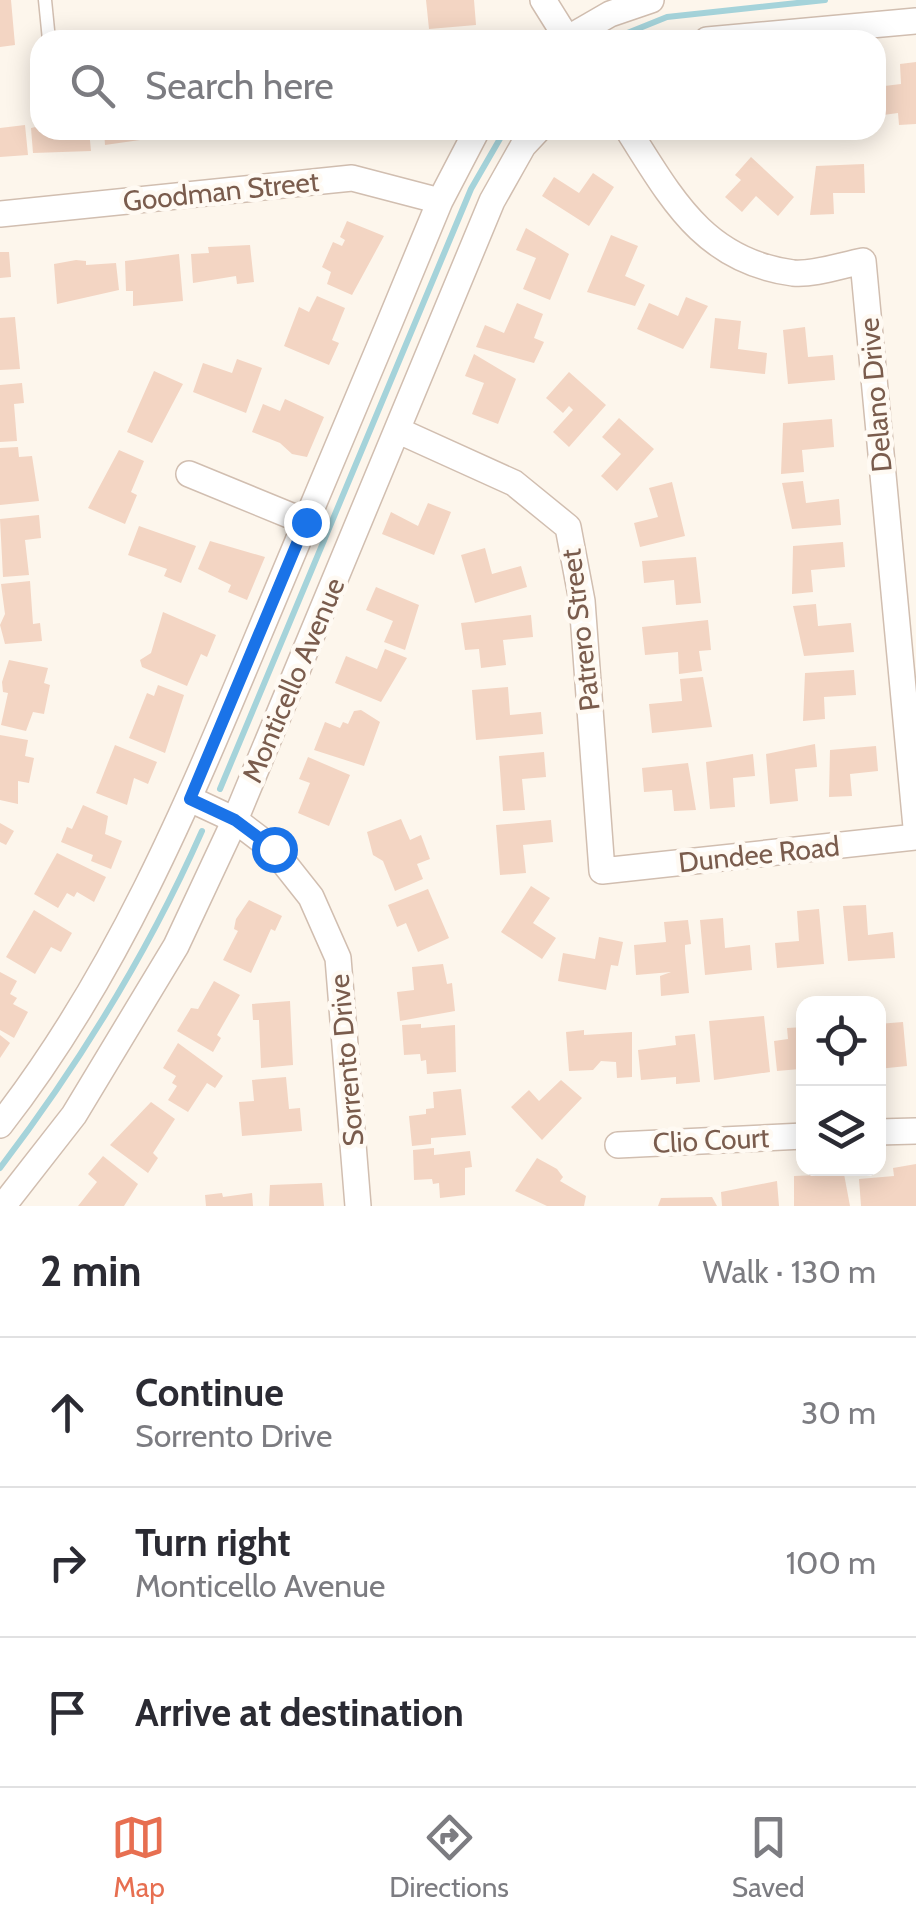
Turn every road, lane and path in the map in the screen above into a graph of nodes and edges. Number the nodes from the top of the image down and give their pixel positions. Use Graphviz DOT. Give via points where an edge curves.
graph roads {
  1 [pos="45,0"];
  2 [pos="544,0"];
  3 [pos="652,0"];
  4 [pos="916,21"];
  5 [pos="47,30"];
  6 [pos="561,30"];
  7 [pos="582,30"];
  8 [pos="817,30"];
  9 [pos="472,140"];
  10 [pos="529,140"];
  11 [pos="635,140"];
  12 [pos="440,201"];
  13 [pos="0,214"];
  14 [pos="397,430"];
  15 [pos="189,474"];
  16 [pos="306,522"];
  17 [pos="190,799"];
  18 [pos="235,820"];
  19 [pos="916,827"];
  20 [pos="916,837"];
  21 [pos="602,871"];
  22 [pos="0,1126"];
  23 [pos="916,1131"];
  24 [pos="886,1132"];
  25 [pos="796,1136"];
  26 [pos="618,1144"];
  27 [pos="2,1206"];
  28 [pos="358,1206"];
  1 -- 5 [label="lane"];
  2 -- 6 [label="street"];
  3 -- 7 [label="street"];
  4 -- 8 [label="street"];
  9 -- 12 [label="street, Monticello Avenue"];
  10 -- 14 [label="street, Monticello Avenue" via="492,202"];
  11 -- 19 [label="street, Delano Drive" via="682,213 730,256 796,274 862,261"];
  12 -- 13 [label="street, Goodman Street" via="352,178"];
  12 -- 16 [label="street, Monticello Avenue"];
  14 -- 18 [label="street, Monticello Avenue"];
  14 -- 21 [label="street, Patrero Street" via="514,483 568,528 582,601"];
  15 -- 16 [label="street"];
  16 -- 17 [label="street, Monticello Avenue"];
  17 -- 18 [label="street, Sorrento Drive"];
  17 -- 22 [label="street, Monticello Avenue" via="121,944 48,1063"];
  18 -- 27 [label="street, Monticello Avenue" via="176,946 85,1098"];
  18 -- 28 [label="street, Sorrento Drive" via="274,849 311,897 338,958"];
  20 -- 21 [label="street, Dundee Road"];
  23 -- 24 [label="street"];
  25 -- 26 [label="street, Clio Court"];
}
